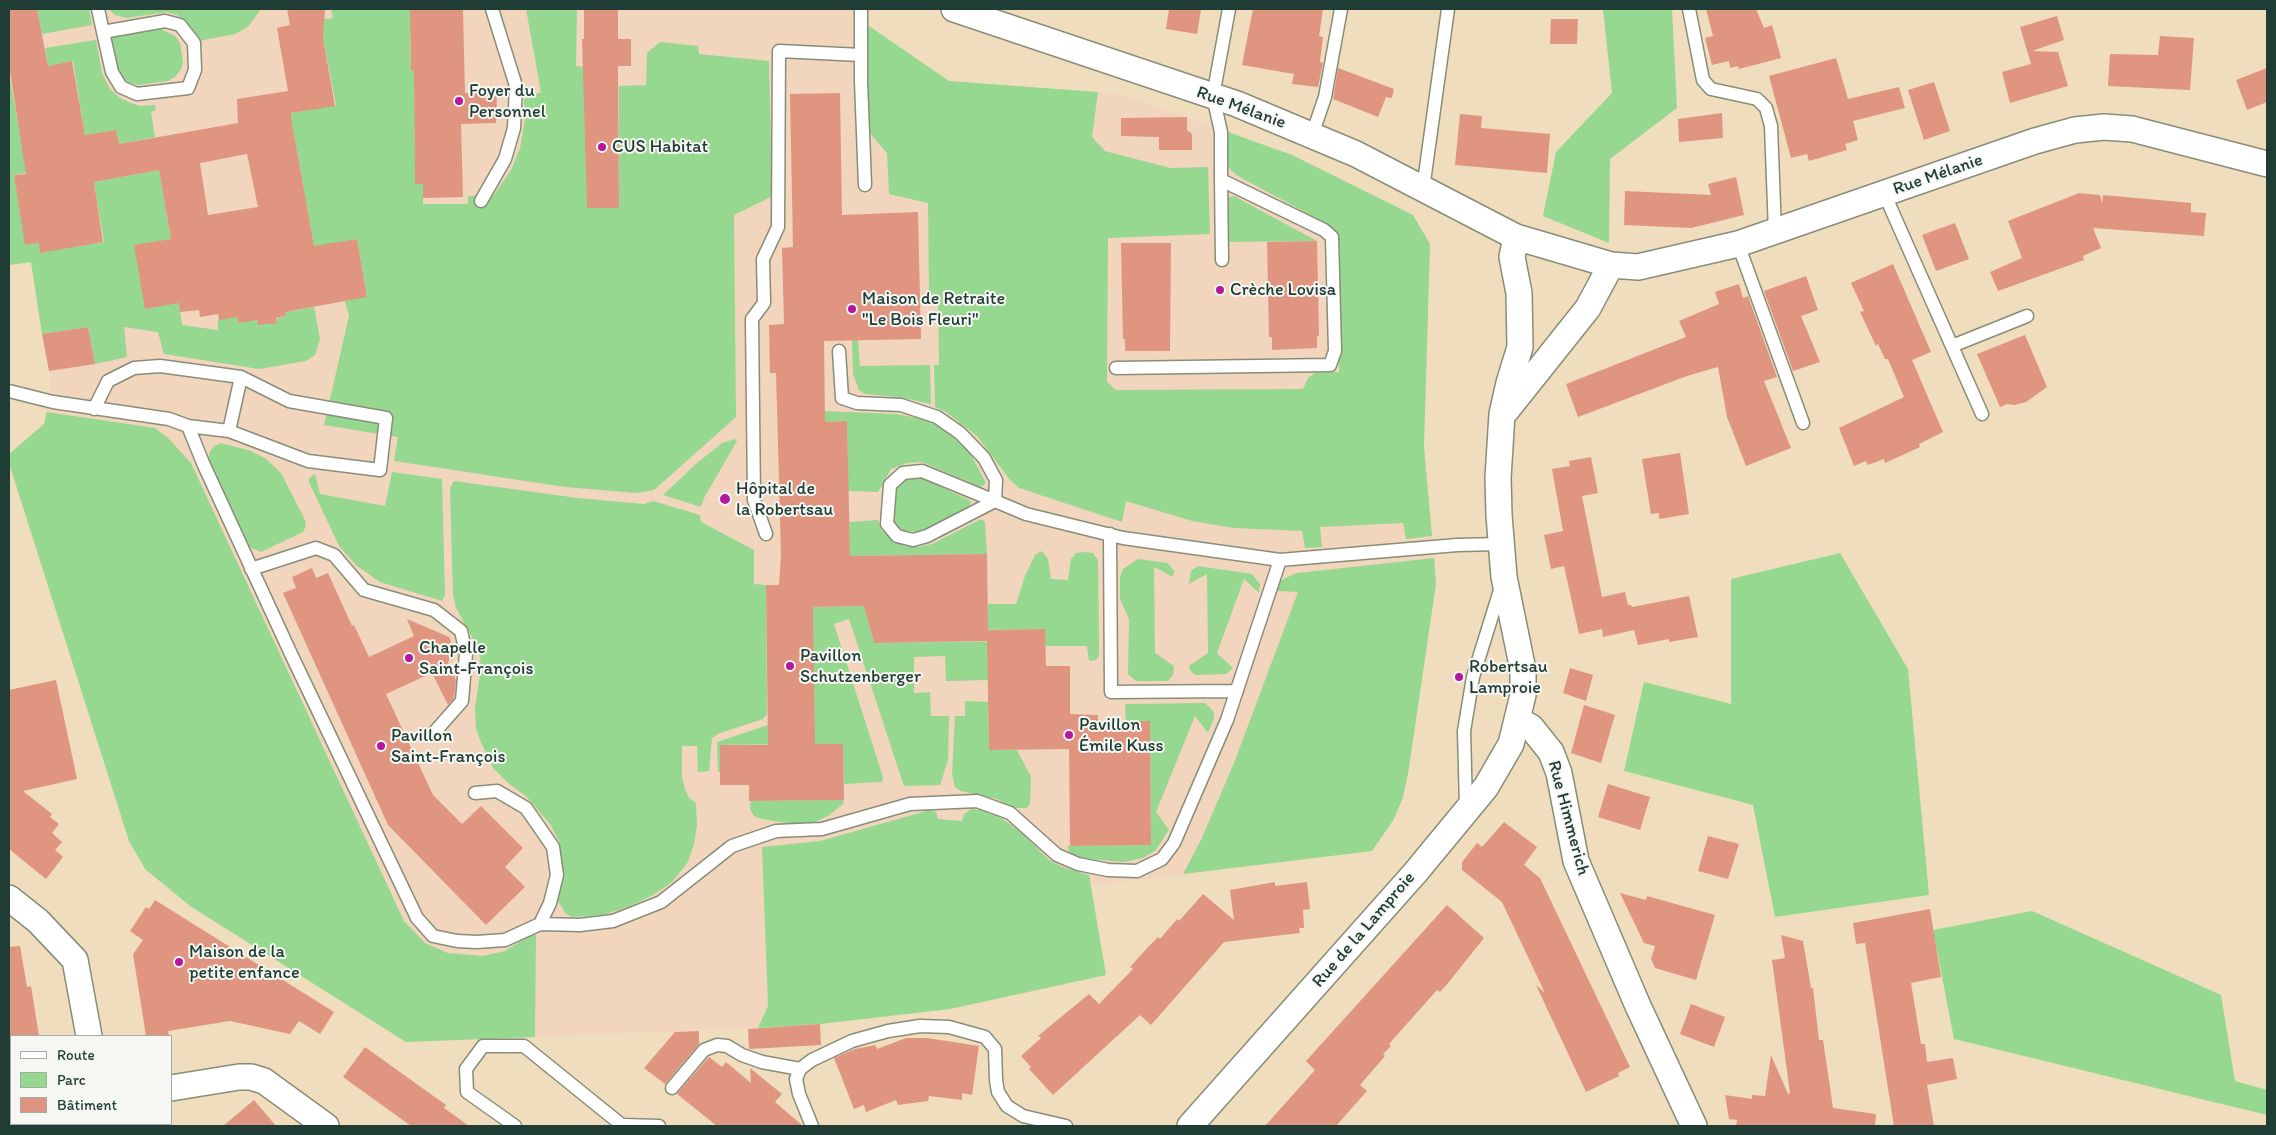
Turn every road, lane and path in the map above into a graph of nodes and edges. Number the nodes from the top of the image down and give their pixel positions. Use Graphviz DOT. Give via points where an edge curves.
graph roads {
  1 [pos="98,9"];
  2 [pos="492,9"];
  3 [pos="861,9"];
  4 [pos="954,9"];
  5 [pos="1228,9"];
  6 [pos="1340,9"];
  7 [pos="1448,9"];
  8 [pos="1689,9"];
  9 [pos="103,32"];
  10 [pos="861,55"];
  11 [pos="1214,96"];
  12 [pos="1312,135"];
  13 [pos="2267,164"];
  14 [pos="1221,180"];
  15 [pos="865,186"];
  16 [pos="1423,189"];
  17 [pos="1884,193"];
  18 [pos="481,200"];
  19 [pos="1774,232"];
  20 [pos="1516,237"];
  21 [pos="1738,244"];
  22 [pos="1222,260"];
  23 [pos="1611,265"];
  24 [pos="2027,316"];
  25 [pos="1952,346"];
  26 [pos="839,350"];
  27 [pos="1116,368"];
  28 [pos="241,377"];
  29 [pos="9,391"];
  30 [pos="94,408"];
  31 [pos="1502,414"];
  32 [pos="1982,414"];
  33 [pos="1803,423"];
  34 [pos="188,426"];
  35 [pos="229,431"];
  36 [pos="995,501"];
  37 [pos="766,534"];
  38 [pos="1110,534"];
  39 [pos="1500,544"];
  40 [pos="1280,560"];
  41 [pos="252,569"];
  42 [pos="1504,577"];
  43 [pos="1237,691"];
  44 [pos="1518,720"];
  45 [pos="432,735"];
  46 [pos="475,793"];
  47 [pos="1466,810"];
  48 [pos="9,898"];
  49 [pos="540,924"];
  50 [pos="89,1035"];
  51 [pos="800,1069"];
  52 [pos="172,1088"];
  53 [pos="672,1088"];
  54 [pos="326,1126"];
  55 [pos="515,1126"];
  56 [pos="623,1126"];
  57 [pos="659,1126"];
  58 [pos="812,1126"];
  59 [pos="1066,1126"];
  60 [pos="1190,1126"];
  61 [pos="1694,1126"];
  1 -- 9 [label="lane"];
  2 -- 18 [label="lane" via="516,86 514,128 505,159"];
  3 -- 10 [label="lane"];
  4 -- 11 [label="street, Rue Mélanie"];
  5 -- 11 [label="lane"];
  6 -- 12 [label="lane" via="1325,97"];
  7 -- 16 [label="lane"];
  8 -- 19 [label="lane" via="1703,80 1711,89 1757,98 1766,108 1771,126"];
  9 -- 9 [label="lane" via="112,72 121,87 137,94 188,88 195,70 194,43 180,25 166,21"];
  10 -- 15 [label="lane"];
  10 -- 37 [label="lane" via="779,51 778,227 763,259 764,303 752,319 754,500"];
  11 -- 12 [label="street, Rue Mélanie"];
  11 -- 14 [label="lane" via="1221,132"];
  12 -- 16 [label="street, Rue Mélanie"];
  13 -- 17 [label="street, Rue Mélanie" via="2132,129 2075,130"];
  14 -- 22 [label="lane"];
  14 -- 27 [label="lane" via="1324,230 1332,237 1335,351 1330,365"];
  16 -- 20 [label="street, Rue Mélanie"];
  17 -- 19 [label="street, Rue Mélanie"];
  17 -- 25 [label="lane"];
  19 -- 21 [label="street, Rue Mélanie"];
  20 -- 23 [label="street, Rue Mélanie"];
  20 -- 31 [label="street" via="1512,257 1519,292 1520,347"];
  21 -- 23 [label="street, Rue Mélanie" via="1638,267"];
  21 -- 33 [label="lane"];
  23 -- 31 [label="street" via="1588,308"];
  24 -- 25 [label="lane"];
  25 -- 32 [label="lane"];
  26 -- 36 [label="lane" via="842,398 857,404 901,405 937,417 960,433 984,458 996,480"];
  28 -- 30 [label="lane" via="160,366 134,368 108,381"];
  28 -- 35 [label="lane"];
  28 -- 35 [label="lane" via="289,401 386,418 380,470 308,461"];
  29 -- 30 [label="lane"];
  30 -- 34 [label="lane"];
  31 -- 39 [label="street" via="1498,478"];
  34 -- 35 [label="lane"];
  34 -- 41 [label="lane" via="202,464"];
  36 -- 36 [label="lane" via="922,471 903,473 890,485 887,524 897,536 913,540"];
  36 -- 38 [label="lane" via="1026,514"];
  38 -- 40 [label="lane"];
  38 -- 43 [label="lane" via="1111,692"];
  39 -- 40 [label="lane"];
  39 -- 42 [label="street"];
  40 -- 43 [label="lane"];
  41 -- 45 [label="lane" via="316,548 334,555 364,590 434,610 461,631 466,653 462,701"];
  41 -- 49 [label="lane" via="417,918 433,936 477,942 505,940"];
  42 -- 44 [label="street" via="1524,670"];
  42 -- 47 [label="lane" via="1473,677 1464,731"];
  43 -- 49 [label="lane" via="1174,842 1162,859 1137,871 1108,870 1078,864 1057,855 1010,814 977,801 910,804 822,829 776,831 732,846 662,902 613,921 580,925"];
  44 -- 47 [label="street, Rue de la Lamproie" via="1511,744 1496,770"];
  44 -- 61 [label="street, Rue Himmerich" via="1531,727 1550,752 1559,773 1576,861"];
  46 -- 49 [label="lane" via="497,791 526,808 553,847 557,875 550,903"];
  47 -- 60 [label="street, Rue de la Lamproie"];
  48 -- 50 [label="street" via="38,921 75,960"];
  51 -- 53 [label="lane" via="762,1062 717,1044 704,1050"];
  51 -- 58 [label="lane" via="796,1079 799,1094"];
  51 -- 59 [label="lane" via="852,1041 888,1031 920,1026 956,1029 985,1037 995,1049 998,1092 1007,1106 1023,1116"];
  52 -- 54 [label="street" via="239,1076 251,1077 264,1082"];
  55 -- 56 [label="lane" via="467,1092 466,1069 483,1046 524,1046"];
  56 -- 57 [label="lane"];
}
